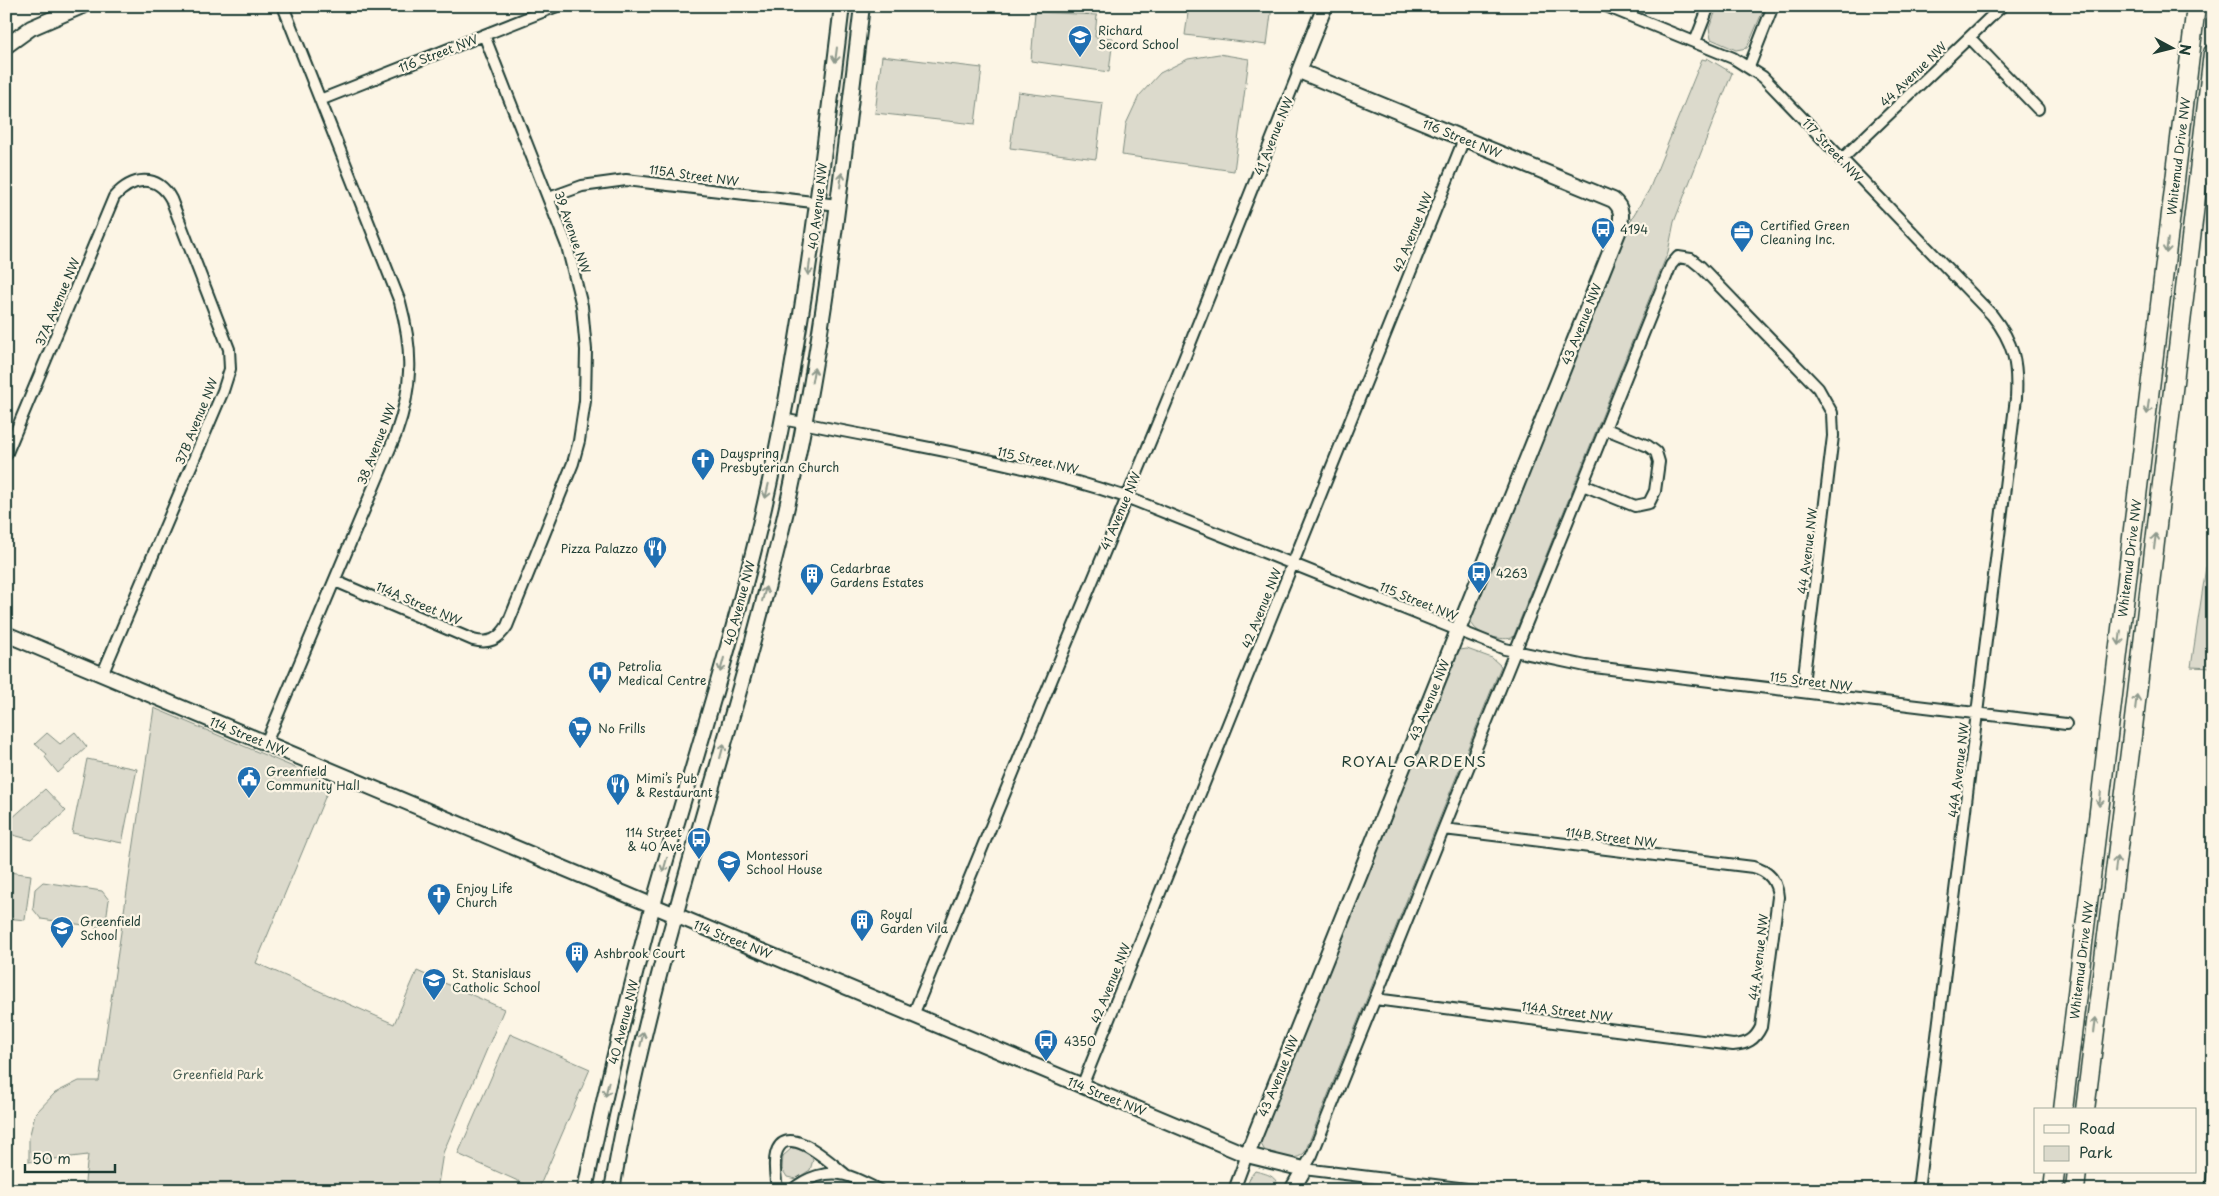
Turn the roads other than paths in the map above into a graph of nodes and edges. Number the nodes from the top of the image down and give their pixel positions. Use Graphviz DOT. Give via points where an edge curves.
graph roads {
  1 [pos="82,6"];
  2 [pos="283,6"];
  3 [pos="557,6"];
  4 [pos="842,6"];
  5 [pos="862,6"];
  6 [pos="1325,6"];
  7 [pos="1606,6"];
  8 [pos="1709,6"];
  9 [pos="1773,6"];
  10 [pos="2002,6"];
  11 [pos="2196,6"];
  12 [pos="484,35"];
  13 [pos="1970,38"];
  14 [pos="1695,42"];
  15 [pos="7,45"];
  16 [pos="2213,53"];
  17 [pos="1749,67"];
  18 [pos="1299,71"];
  19 [pos="320,100"];
  20 [pos="2038,109"];
  21 [pos="1464,139"];
  22 [pos="1841,160"];
  23 [pos="151,181"];
  24 [pos="549,198"];
  25 [pos="818,203"];
  26 [pos="838,205"];
  27 [pos="1621,210"];
  28 [pos="2014,354"];
  29 [pos="783,419"];
  30 [pos="804,423"];
  31 [pos="1606,429"];
  32 [pos="6,455"];
  33 [pos="1583,485"];
  34 [pos="1126,497"];
  35 [pos="1293,564"];
  36 [pos="335,581"];
  37 [pos="1458,630"];
  38 [pos="6,634"];
  39 [pos="495,640"];
  40 [pos="1515,652"];
  41 [pos="102,675"];
  42 [pos="1802,692"];
  43 [pos="1978,713"];
  44 [pos="2066,724"];
  45 [pos="266,743"];
  46 [pos="1444,829"];
  47 [pos="1772,878"];
  48 [pos="653,906"];
  49 [pos="676,916"];
  50 [pos="1375,1000"];
  51 [pos="913,1015"];
  52 [pos="1755,1038"];
  53 [pos="1082,1086"];
  54 [pos="2063,1108"];
  55 [pos="2085,1108"];
  56 [pos="1247,1155"];
  57 [pos="1304,1169"];
  58 [pos="2055,1174"];
  59 [pos="2078,1174"];
  60 [pos="2213,1174"];
  61 [pos="846,1175"];
  62 [pos="585,1190"];
  63 [pos="612,1190"];
  64 [pos="776,1190"];
  65 [pos="792,1190"];
  66 [pos="879,1190"];
  67 [pos="1234,1190"];
  68 [pos="1292,1190"];
  69 [pos="1475,1190"];
  70 [pos="1918,1190"];
  71 [pos="2053,1190"];
  72 [pos="2075,1190"];
  73 [pos="2211,1190"];
  1 -- 15 [label="street" via="31,28"];
  2 -- 19 [label="street, 38 Avenue NW"];
  3 -- 12 [label="street, 116 Street NW"];
  4 -- 25 [label="street, 40 Avenue NW, one-way"];
  26 -- 5 [label="street, 40 Avenue NW, one-way"];
  6 -- 18 [label="street, 41 Avenue NW"];
  7 -- 14 [label="street, 117 Street NW"];
  8 -- 14 [label="street"];
  9 -- 17 [label="street"];
  10 -- 13 [label="street, 44 Avenue NW"];
  11 -- 54 [label="highway, Whitemud Drive NW, one-way"];
  12 -- 19 [label="street, 116 Street NW"];
  12 -- 24 [label="street, 39 Avenue NW"];
  13 -- 20 [label="street"];
  13 -- 22 [label="street, 44 Avenue NW"];
  14 -- 17 [label="street, 117 Street NW"];
  55 -- 16 [label="highway, Whitemud Drive NW, one-way"];
  17 -- 22 [label="street, 117 Street NW" via="1776,90"];
  18 -- 21 [label="street, 116 Street NW"];
  18 -- 34 [label="street, 41 Avenue NW"];
  19 -- 36 [label="street, 38 Avenue NW" via="400,302 410,348 410,372 402,416"];
  21 -- 27 [label="street, 116 Street NW" via="1613,200"];
  21 -- 35 [label="street, 42 Avenue NW"];
  22 -- 28 [label="street, 117 Street NW" via="1992,315"];
  23 -- 32 [label="street, 37A Avenue NW" via="128,185 114,198"];
  23 -- 41 [label="street, 37B Avenue NW" via="162,186 171,199 229,349 230,369"];
  24 -- 25 [label="street, 115A Street NW" via="582,186 626,180"];
  24 -- 39 [label="street, 39 Avenue NW" via="572,262 582,306 586,350 583,414 566,484 507,626"];
  25 -- 26 [label="street, 115A Street NW"];
  25 -- 29 [label="street, 40 Avenue NW, one-way"];
  30 -- 26 [label="street, 40 Avenue NW, one-way"];
  27 -- 37 [label="street, 43 Avenue NW" via="1619,230"];
  28 -- 43 [label="street, 44A Avenue NW" via="2016,398"];
  29 -- 30 [label="street, 115 Street NW"];
  29 -- 48 [label="street, 40 Avenue NW, one-way" via="748,569"];
  30 -- 34 [label="street, 115 Street NW" via="1066,478"];
  49 -- 30 [label="street, 40 Avenue NW, one-way" via="782,528"];
  31 -- 33 [label="street"];
  31 -- 33 [label="street" via="1656,452 1659,462 1654,496 1649,503 1635,506"];
  31 -- 42 [label="street, 44 Avenue NW" via="1671,265 1678,257 1691,258 1701,267 1818,388 1832,413 1833,436"];
  33 -- 40 [label="street"];
  34 -- 35 [label="street, 115 Street NW"];
  34 -- 51 [label="street, 41 Avenue NW"];
  35 -- 37 [label="street, 115 Street NW"];
  35 -- 53 [label="street, 42 Avenue NW"];
  36 -- 39 [label="street, 114A Street NW" via="473,640"];
  36 -- 45 [label="street, 38 Avenue NW"];
  37 -- 40 [label="street, 115 Street NW"];
  37 -- 56 [label="street, 43 Avenue NW"];
  38 -- 41 [label="street, 114 Street NW"];
  40 -- 42 [label="street, 115 Street NW" via="1586,666"];
  40 -- 46 [label="street"];
  41 -- 45 [label="street, 114 Street NW"];
  42 -- 43 [label="street, 115 Street NW"];
  43 -- 44 [label="street, 115 Street NW"];
  43 -- 70 [label="street, 44A Avenue NW"];
  45 -- 48 [label="street, 114 Street NW"];
  46 -- 47 [label="street, 114B Street NW" via="1753,867"];
  46 -- 50 [label="street"];
  47 -- 52 [label="street, 44 Avenue NW" via="1778,897 1762,1022"];
  48 -- 49 [label="street, 114 Street NW"];
  48 -- 62 [label="street, 40 Avenue NW, one-way"];
  49 -- 51 [label="street, 114 Street NW"];
  63 -- 49 [label="street, 40 Avenue NW, one-way" via="629,1094"];
  50 -- 52 [label="street, 114A Street NW" via="1733,1045"];
  50 -- 57 [label="street"];
  51 -- 53 [label="street, 114 Street NW"];
  53 -- 56 [label="street, 114 Street NW"];
  56 -- 57 [label="street, 114 Street NW"];
  56 -- 67 [label="street, 43 Avenue NW"];
  57 -- 68 [label="street"];
  57 -- 69 [label="street, 114 Street NW"];
  58 -- 71 [label="highway"];
  59 -- 72 [label="highway"];
  60 -- 73 [label="street"];
  61 -- 64 [label="street" via="800,1142 790,1141 783,1143 776,1154"];
  61 -- 65 [label="street" via="833,1173 806,1180"];
  61 -- 66 [label="street"];
}
